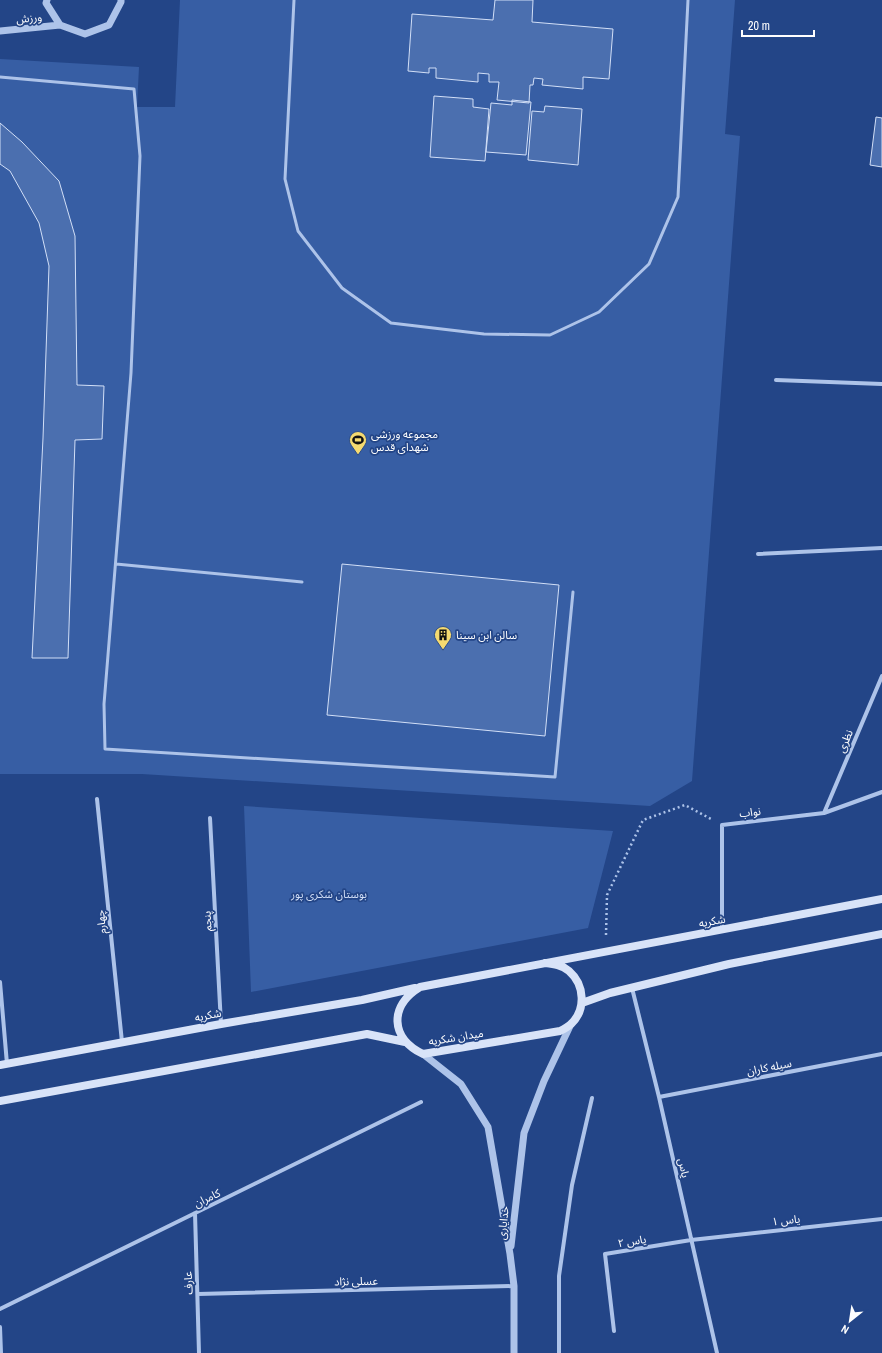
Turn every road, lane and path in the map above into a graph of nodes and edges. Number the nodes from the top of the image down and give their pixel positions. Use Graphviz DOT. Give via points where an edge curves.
graph roads {
  1 [pos="47,0"];
  2 [pos="121,0"];
  3 [pos="294,0"];
  4 [pos="688,0"];
  5 [pos="60,25"];
  6 [pos="0,31"];
  7 [pos="0,77"];
  8 [pos="776,380"];
  9 [pos="882,384"];
  10 [pos="882,548"];
  11 [pos="758,554"];
  12 [pos="116,564"];
  13 [pos="302,582"];
  14 [pos="573,592"];
  15 [pos="882,676"];
  16 [pos="882,792"];
  17 [pos="96,799"];
  18 [pos="824,813"];
  19 [pos="210,818"];
  20 [pos="722,825"];
  21 [pos="882,899"];
  22 [pos="722,930"];
  23 [pos="882,934"];
  24 [pos="605,951"];
  25 [pos="545,963"];
  26 [pos="0,982"];
  27 [pos="420,987"];
  28 [pos="632,988"];
  29 [pos="582,1003"];
  30 [pos="221,1024"];
  31 [pos="571,1024"];
  32 [pos="122,1042"];
  33 [pos="405,1042"];
  34 [pos="423,1054"];
  35 [pos="882,1054"];
  36 [pos="3,1065"];
  37 [pos="659,1097"];
  38 [pos="592,1098"];
  39 [pos="0,1101"];
  40 [pos="421,1102"];
  41 [pos="195,1213"];
  42 [pos="882,1219"];
  43 [pos="692,1240"];
  44 [pos="510,1254"];
  45 [pos="514,1286"];
  46 [pos="198,1294"];
  47 [pos="0,1308"];
  48 [pos="0,1327"];
  49 [pos="614,1331"];
  50 [pos="1,1353"];
  51 [pos="199,1353"];
  52 [pos="514,1353"];
  53 [pos="559,1353"];
  54 [pos="717,1353"];
  1 -- 5 [label="street" via="46,3"];
  2 -- 5 [label="street" via="109,25 85,34"];
  3 -- 4 [label="lane" via="285,179 298,231 342,288 391,323 484,334 550,335 599,312 649,264 678,197"];
  5 -- 6 [label="street, ورزش"];
  7 -- 12 [label="lane" via="134,89 140,156 131,373"];
  8 -- 9 [label="street"];
  10 -- 11 [label="street"];
  12 -- 13 [label="lane"];
  12 -- 14 [label="lane" via="104,704 104,749 555,777"];
  15 -- 18 [label="street, نظری"];
  16 -- 18 [label="street, نواب"];
  17 -- 32 [label="street, چهارم"];
  18 -- 20 [label="street, نواب"];
  19 -- 30 [label="street, پنجم"];
  20 -- 22 [label="street"];
  20 -- 24 [label="path" via="685,805 643,820 607,895"];
  21 -- 22 [label="main road, شکریه"];
  22 -- 24 [label="main road, شکریه"];
  23 -- 28 [label="main road" via="729,964"];
  24 -- 25 [label="main road, شکریه"];
  25 -- 27 [label="main road"];
  25 -- 29 [label="main road" via="568,970 581,991"];
  26 -- 36 [label="street"];
  27 -- 30 [label="main road, شکریه" via="362,1000"];
  27 -- 33 [label="main road" via="403,1000 399,1011 397,1021"];
  28 -- 29 [label="main road"];
  28 -- 37 [label="street, یاس"];
  29 -- 31 [label="main road" via="578,1015"];
  30 -- 32 [label="main road, شکریه"];
  31 -- 34 [label="main road, میدان شکریه" via="560,1031"];
  31 -- 44 [label="street, خدایاری" via="524,1133"];
  32 -- 36 [label="main road, شکریه"];
  33 -- 34 [label="main road, میدان شکریه"];
  33 -- 39 [label="main road" via="367,1034"];
  34 -- 44 [label="street, خدایاری" via="461,1084 488,1127"];
  35 -- 37 [label="street, سیله کاران"];
  37 -- 43 [label="street, یاس"];
  38 -- 53 [label="street" via="572,1185 559,1276"];
  40 -- 41 [label="street, کامران"];
  41 -- 46 [label="street, عارف"];
  41 -- 47 [label="street, کامران"];
  42 -- 43 [label="street, یاس ۱"];
  43 -- 49 [label="street, یاس ۲" via="604,1254"];
  43 -- 54 [label="street, یاس"];
  44 -- 45 [label="street"];
  45 -- 46 [label="street, عسلی نژاد"];
  45 -- 52 [label="street"];
  46 -- 51 [label="street, عارف"];
  48 -- 50 [label="street"];
}
